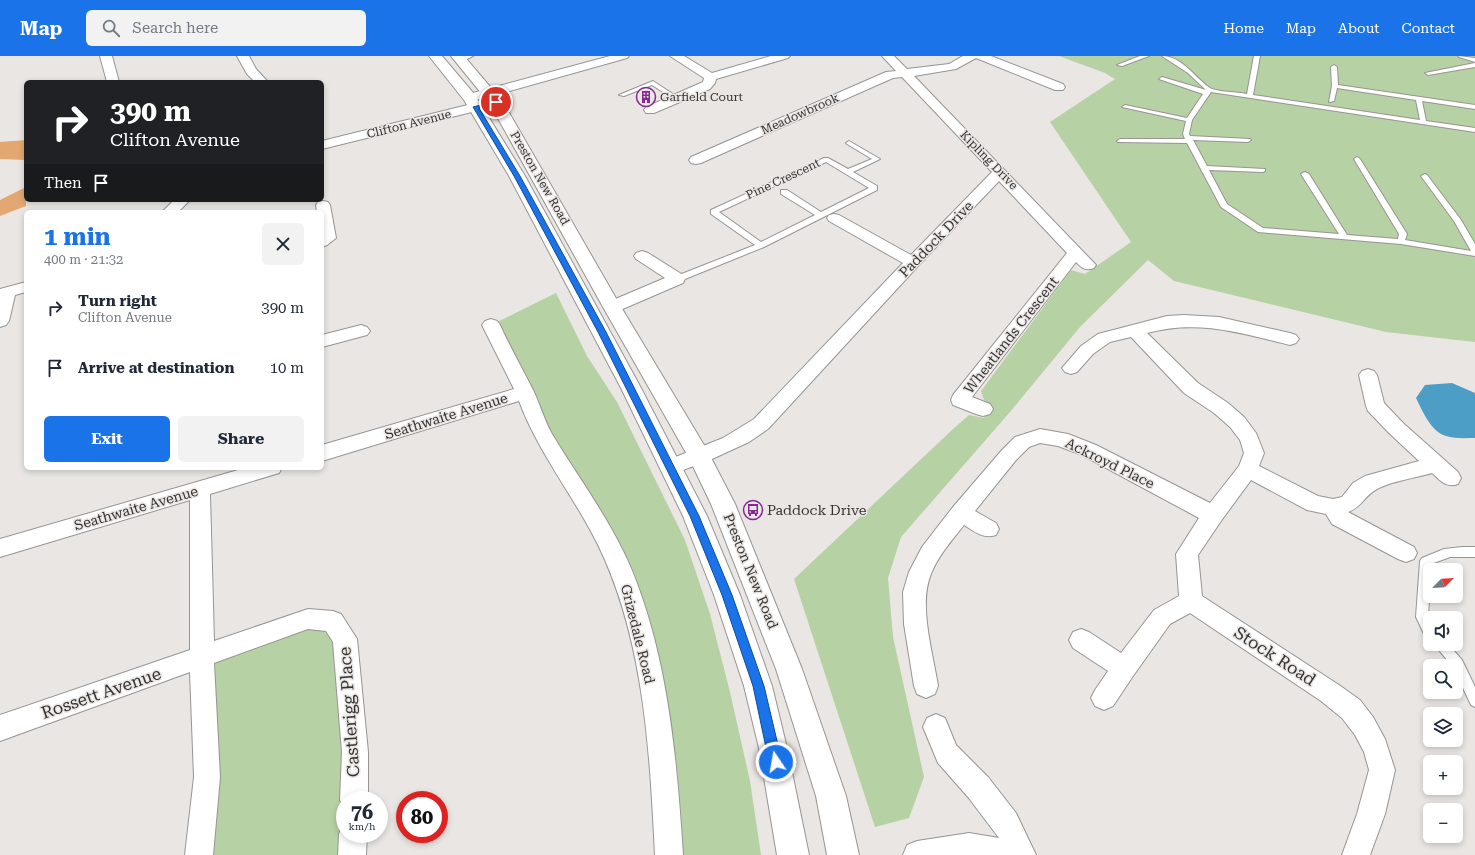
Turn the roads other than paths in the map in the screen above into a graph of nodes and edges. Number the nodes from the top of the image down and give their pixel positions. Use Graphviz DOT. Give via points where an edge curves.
graph roads {
  1 [pos="106,56"];
  2 [pos="243,56"];
  3 [pos="436,56"];
  4 [pos="624,56"];
  5 [pos="676,56"];
  6 [pos="784,56"];
  7 [pos="888,56"];
  8 [pos="972,56"];
  9 [pos="981,56"];
  10 [pos="1146,56"];
  11 [pos="1165,56"];
  12 [pos="1257,56"];
  13 [pos="1461,56"];
  14 [pos="463,57"];
  15 [pos="1475,60"];
  16 [pos="1120,65"];
  17 [pos="1475,65"];
  18 [pos="1334,67"];
  19 [pos="906,73"];
  20 [pos="1428,73"];
  21 [pos="710,77"];
  22 [pos="1162,78"];
  23 [pos="112,80"];
  24 [pos="260,80"];
  25 [pos="1335,86"];
  26 [pos="1052,91"];
  27 [pos="1207,92"];
  28 [pos="622,95"];
  29 [pos="1249,97"];
  30 [pos="493,98"];
  31 [pos="677,99"];
  32 [pos="1418,99"];
  33 [pos="1332,102"];
  34 [pos="473,103"];
  35 [pos="1125,107"];
  36 [pos="1475,107"];
  37 [pos="650,110"];
  38 [pos="1189,120"];
  39 [pos="1423,122"];
  40 [pos="1475,130"];
  41 [pos="1189,139"];
  42 [pos="1248,140"];
  43 [pos="1120,141"];
  44 [pos="849,143"];
  45 [pos="324,144"];
  46 [pos="1356,159"];
  47 [pos="696,160"];
  48 [pos="1204,168"];
  49 [pos="1263,170"];
  50 [pos="848,172"];
  51 [pos="1000,172"];
  52 [pos="1305,174"];
  53 [pos="1425,176"];
  54 [pos="784,192"];
  55 [pos="181,202"];
  56 [pos="323,205"];
  57 [pos="171,210"];
  58 [pos="324,210"];
  59 [pos="324,212"];
  60 [pos="827,217"];
  61 [pos="1345,238"];
  62 [pos="324,241"];
  63 [pos="1402,242"];
  64 [pos="761,245"];
  65 [pos="1076,252"];
  66 [pos="1475,252"];
  67 [pos="642,256"];
  68 [pos="913,262"];
  69 [pos="1088,265"];
  70 [pos="677,279"];
  71 [pos="24,288"];
  72 [pos="4,293"];
  73 [pos="612,307"];
  74 [pos="0,321"];
  75 [pos="491,325"];
  76 [pos="361,331"];
  77 [pos="1135,331"];
  78 [pos="1290,339"];
  79 [pos="324,340"];
  80 [pos="1071,368"];
  81 [pos="1368,375"];
  82 [pos="525,392"];
  83 [pos="983,409"];
  84 [pos="324,452"];
  85 [pos="699,456"];
  86 [pos="1436,464"];
  87 [pos="670,467"];
  88 [pos="1248,469"];
  89 [pos="265,470"];
  90 [pos="1451,478"];
  91 [pos="200,490"];
  92 [pos="1333,507"];
  93 [pos="961,513"];
  94 [pos="1213,515"];
  95 [pos="988,529"];
  96 [pos="0,548"];
  97 [pos="1475,552"];
  98 [pos="1406,553"];
  99 [pos="1191,601"];
  100 [pos="1423,618"];
  101 [pos="1081,640"];
  102 [pos="1446,651"];
  103 [pos="202,657"];
  104 [pos="1124,668"];
  105 [pos="926,686"];
  106 [pos="1104,698"];
  107 [pos="1475,701"];
  108 [pos="936,727"];
  109 [pos="0,728"];
  110 [pos="354,791"];
  111 [pos="353,843"];
  112 [pos="795,852"];
  113 [pos="199,855"];
  114 [pos="352,855"];
  115 [pos="669,855"];
  116 [pos="843,855"];
  117 [pos="917,855"];
  118 [pos="1013,855"];
  119 [pos="1022,855"];
  120 [pos="1356,855"];
  1 -- 23 [label="street"];
  2 -- 24 [label="street" via="251,71"];
  3 -- 34 [label="highway, Preston New Road"];
  4 -- 30 [label="street, Clifton Avenue"];
  5 -- 21 [label="street"];
  6 -- 21 [label="street"];
  7 -- 19 [label="street, Kipling Drive"];
  8 -- 19 [label="street, Meadowbrook" via="952,67"];
  9 -- 26 [label="street" via="1059,87"];
  10 -- 16 [label="lane"];
  11 -- 27 [label="lane" via="1190,72"];
  12 -- 29 [label="lane"];
  13 -- 15 [label="lane"];
  14 -- 30 [label="highway, Preston New Road"];
  17 -- 20 [label="lane"];
  18 -- 25 [label="lane"];
  19 -- 47 [label="street, Meadowbrook" via="890,75"];
  19 -- 51 [label="street, Kipling Drive"];
  21 -- 31 [label="street" via="706,86"];
  22 -- 27 [label="lane"];
  25 -- 32 [label="lane"];
  25 -- 33 [label="lane"];
  27 -- 29 [label="lane"];
  27 -- 38 [label="lane"];
  28 -- 31 [label="lane" via="653,83"];
  29 -- 39 [label="lane"];
  30 -- 34 [label="street, Clifton Avenue"];
  30 -- 73 [label="highway, Preston New Road"];
  31 -- 37 [label="street"];
  32 -- 36 [label="lane"];
  32 -- 39 [label="lane"];
  34 -- 45 [label="street, Clifton Avenue"];
  34 -- 87 [label="highway, Preston New Road" via="517,176 602,332"];
  35 -- 38 [label="lane"];
  38 -- 41 [label="lane" via="1186,134"];
  39 -- 40 [label="lane"];
  41 -- 42 [label="lane"];
  41 -- 43 [label="lane"];
  41 -- 48 [label="lane"];
  44 -- 50 [label="lane" via="877,159"];
  46 -- 63 [label="lane" via="1403,234"];
  48 -- 49 [label="lane"];
  48 -- 61 [label="lane" via="1224,205 1261,230"];
  50 -- 60 [label="lane, Pine Crescent" via="874,188"];
  50 -- 64 [label="lane, Pine Crescent" via="826,159 714,212"];
  51 -- 65 [label="street, Kipling Drive"];
  51 -- 68 [label="street, Paddock Drive"];
  52 -- 61 [label="lane"];
  53 -- 66 [label="lane" via="1457,220"];
  54 -- 60 [label="lane"];
  55 -- 57 [label="street"];
  56 -- 58 [label="street"];
  59 -- 62 [label="street" via="328,238"];
  60 -- 64 [label="lane, Pine Crescent"];
  60 -- 68 [label="street"];
  61 -- 63 [label="lane"];
  63 -- 66 [label="lane"];
  64 -- 70 [label="lane, Pine Crescent"];
  65 -- 69 [label="street, Kipling Drive"];
  65 -- 83 [label="street, Wheatlands Crescent" via="960,400"];
  67 -- 70 [label="street"];
  68 -- 85 [label="street, Paddock Drive" via="761,424 753,431"];
  70 -- 73 [label="street"];
  71 -- 72 [label="street"];
  72 -- 74 [label="street"];
  73 -- 85 [label="highway, Preston New Road"];
  75 -- 82 [label="street, Grizedale Road"];
  76 -- 79 [label="street"];
  77 -- 78 [label="street" via="1167,322 1200,321"];
  77 -- 80 [label="street" via="1104,338 1087,350"];
  77 -- 88 [label="street" via="1190,388 1237,422 1249,438 1254,454"];
  81 -- 86 [label="street" via="1375,406"];
  82 -- 84 [label="street, Seathwaite Avenue"];
  82 -- 115 [label="street, Grizedale Road" via="546,441 601,527 626,586 641,633 656,709 665,779"];
  85 -- 87 [label="street, Paddock Drive"];
  85 -- 116 [label="highway, Preston New Road" via="723,504 789,668 831,796"];
  86 -- 90 [label="street"];
  86 -- 92 [label="street" via="1372,482 1360,489 1348,504"];
  87 -- 112 [label="highway, Preston New Road" via="695,516 727,595 758,686"];
  88 -- 92 [label="street" via="1314,504"];
  88 -- 94 [label="street"];
  89 -- 91 [label="street, Seathwaite Avenue"];
  91 -- 96 [label="street, Seathwaite Avenue"];
  91 -- 103 [label="street"];
  92 -- 98 [label="street" via="1340,518"];
  93 -- 94 [label="street, Ackroyd Place" via="1008,455 1022,442 1040,436 1061,439 1089,450"];
  93 -- 95 [label="street"];
  93 -- 105 [label="street, Ackroyd Place" via="930,554 920,572 914,592 916,624"];
  94 -- 99 [label="street" via="1188,554"];
  97 -- 100 [label="lane" via="1452,552 1426,561"];
  99 -- 104 [label="street" via="1162,617"];
  99 -- 120 [label="street, Stock Road" via="1330,693 1351,709 1364,726 1376,748 1382,770 1371,814"];
  101 -- 104 [label="street"];
  102 -- 107 [label="lane" via="1458,664"];
  103 -- 109 [label="street, Rossett Avenue"];
  103 -- 110 [label="street, Castlerigg Place" via="308,619 333,620 345,639 355,752"];
  103 -- 113 [label="street" via="207,778"];
  104 -- 106 [label="street"];
  108 -- 119 [label="street" via="947,754 978,787 1006,823"];
  111 -- 114 [label="street"];
  117 -- 118 [label="street" via="969,847"];
}
